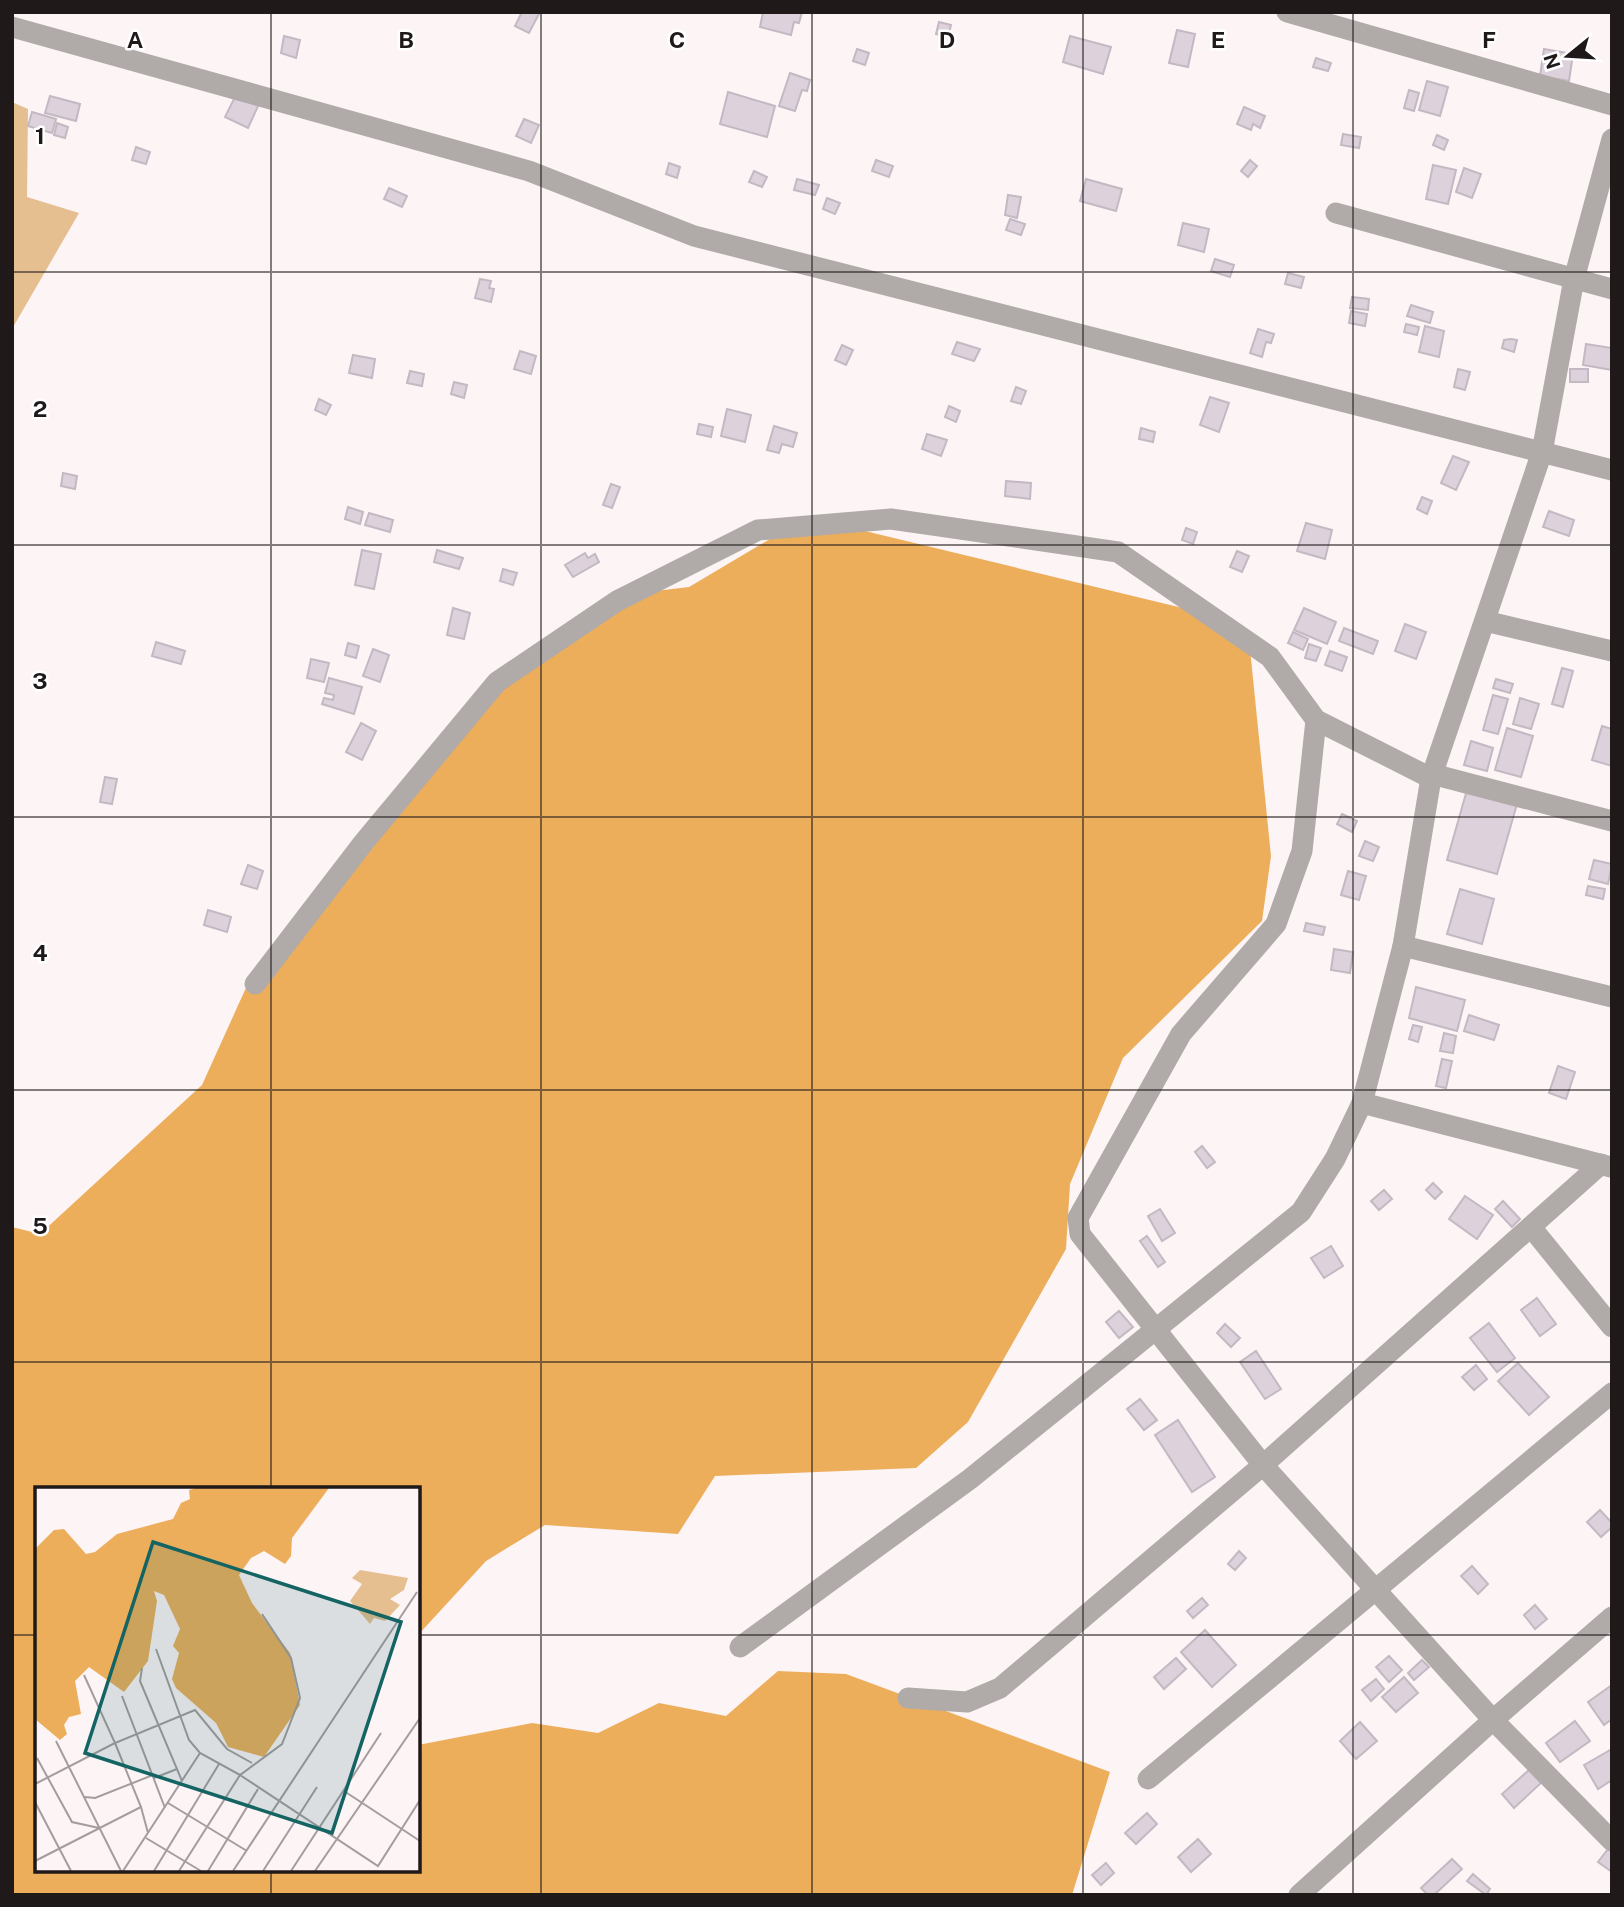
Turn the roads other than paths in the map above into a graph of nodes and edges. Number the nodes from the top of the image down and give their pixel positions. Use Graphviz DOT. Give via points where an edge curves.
graph roads {
  1 [pos="1299,14"];
  2 [pos="12,27"];
  3 [pos="1612,105"];
  4 [pos="1612,139"];
  5 [pos="1336,213"];
  6 [pos="1574,279"];
  7 [pos="1612,289"];
  8 [pos="1542,452"];
  9 [pos="1612,470"];
  10 [pos="1485,621"];
  11 [pos="1612,651"];
  12 [pos="1316,720"];
  13 [pos="1432,776"];
  14 [pos="1612,821"];
  15 [pos="1403,946"];
  16 [pos="255,984"];
  17 [pos="1612,997"];
  18 [pos="1362,1103"];
  19 [pos="1606,1166"];
  20 [pos="1531,1227"];
  21 [pos="1612,1327"];
  22 [pos="1155,1332"];
  23 [pos="1612,1393"];
  24 [pos="1263,1465"];
  25 [pos="1374,1589"];
  26 [pos="1612,1617"];
  27 [pos="740,1647"];
  28 [pos="908,1698"];
  29 [pos="1493,1720"];
  30 [pos="1148,1779"];
  31 [pos="1612,1841"];
  32 [pos="1299,1895"];
  1 -- 3 [label="street"];
  2 -- 8 [label="street" via="529,171 694,236"];
  4 -- 6 [label="street"];
  5 -- 6 [label="street"];
  6 -- 7 [label="street"];
  6 -- 8 [label="street"];
  8 -- 9 [label="street"];
  8 -- 10 [label="street"];
  10 -- 11 [label="street"];
  10 -- 13 [label="street"];
  12 -- 13 [label="street"];
  12 -- 16 [label="street" via="1270,657 1118,552 891,519 758,530 617,601 497,682 364,842"];
  12 -- 22 [label="street" via="1301,851 1276,924 1181,1034 1078,1218 1080,1234"];
  13 -- 14 [label="street"];
  13 -- 15 [label="street"];
  15 -- 17 [label="street"];
  15 -- 18 [label="street"];
  18 -- 19 [label="street"];
  18 -- 22 [label="street" via="1335,1159 1301,1212"];
  19 -- 20 [label="street"];
  20 -- 21 [label="street"];
  20 -- 24 [label="street"];
  22 -- 24 [label="street"];
  22 -- 27 [label="street" via="970,1479"];
  23 -- 25 [label="street"];
  24 -- 25 [label="street"];
  24 -- 28 [label="street" via="1000,1688 967,1702"];
  25 -- 29 [label="street"];
  25 -- 30 [label="street"];
  26 -- 29 [label="street"];
  29 -- 31 [label="street"];
  29 -- 32 [label="street"];
}
